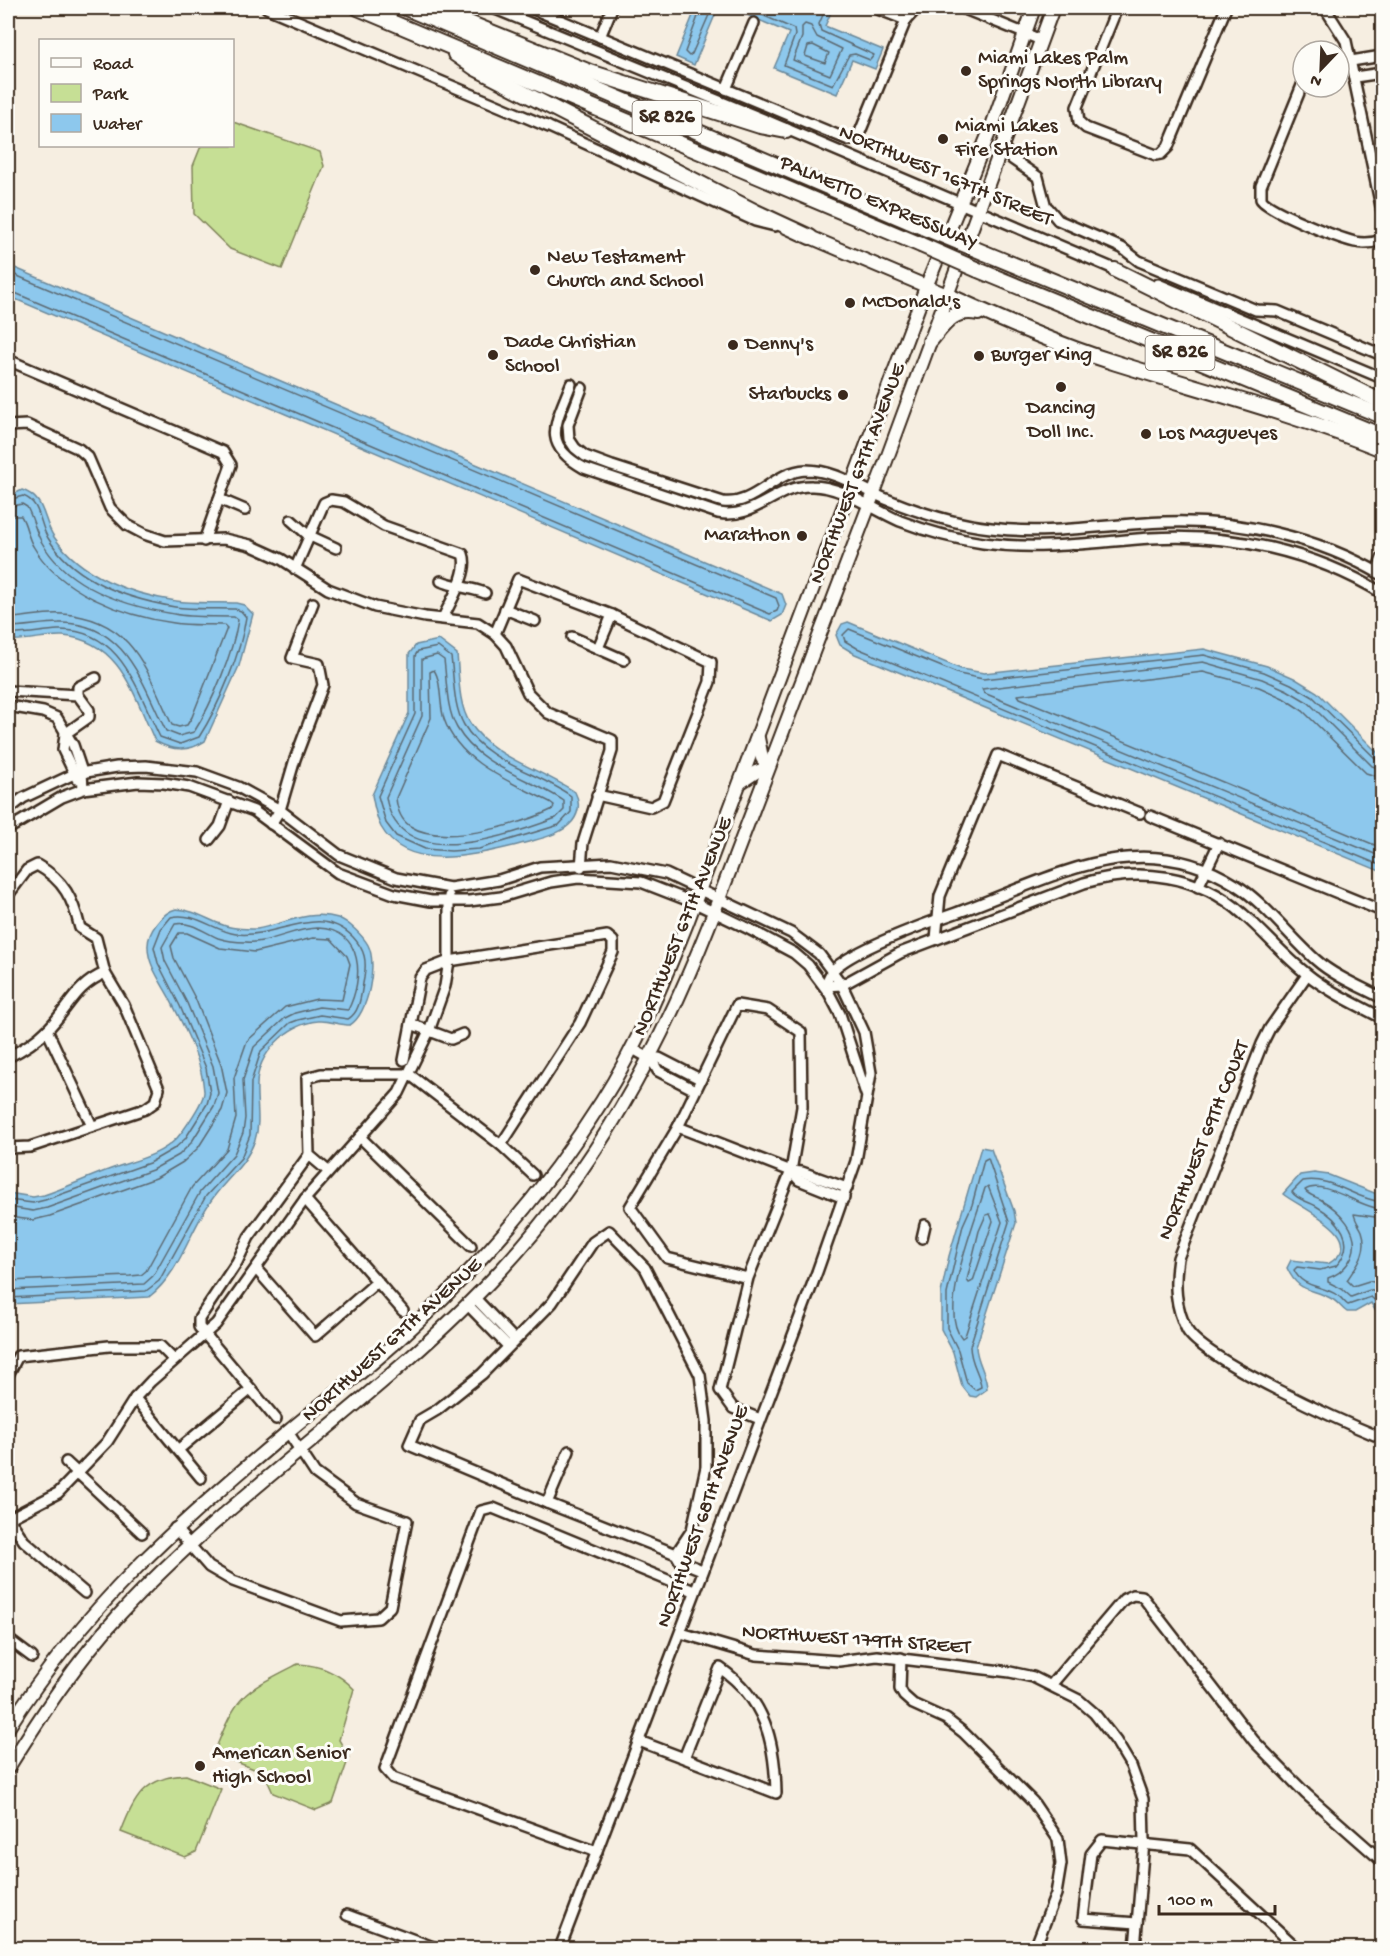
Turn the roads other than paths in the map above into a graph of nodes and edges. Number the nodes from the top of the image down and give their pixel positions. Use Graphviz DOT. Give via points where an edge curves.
graph roads {
  1 [pos="267,8"];
  2 [pos="358,8"];
  3 [pos="406,8"];
  4 [pos="432,8"];
  5 [pos="493,8"];
  6 [pos="531,8"];
  7 [pos="612,8"];
  8 [pos="875,8"];
  9 [pos="917,8"];
  10 [pos="962,8"];
  11 [pos="1034,8"];
  12 [pos="1053,8"];
  13 [pos="1118,8"];
  14 [pos="1226,8"];
  15 [pos="1325,8"];
  16 [pos="906,20"];
  17 [pos="754,23"];
  18 [pos="1025,33"];
  19 [pos="600,37"];
  20 [pos="1041,40"];
  21 [pos="439,41"];
  22 [pos="1383,57"];
  23 [pos="1352,60"];
  24 [pos="1383,73"];
  25 [pos="1355,78"];
  26 [pos="726,89"];
  27 [pos="1297,99"];
  28 [pos="786,131"];
  29 [pos="983,148"];
  30 [pos="999,153"];
  31 [pos="1012,159"];
  32 [pos="959,205"];
  33 [pos="1383,211"];
  34 [pos="979,213"];
  35 [pos="810,237"];
  36 [pos="1383,240"];
  37 [pos="1115,270"];
  38 [pos="926,287"];
  39 [pos="947,295"];
  40 [pos="991,316"];
  41 [pos="930,341"];
  42 [pos="1383,355"];
  43 [pos="8,360"];
  44 [pos="1383,378"];
  45 [pos="571,384"];
  46 [pos="582,388"];
  47 [pos="1383,402"];
  48 [pos="1383,416"];
  49 [pos="8,426"];
  50 [pos="1383,436"];
  51 [pos="1383,449"];
  52 [pos="853,483"];
  53 [pos="874,494"];
  54 [pos="848,496"];
  55 [pos="219,499"];
  56 [pos="869,507"];
  57 [pos="245,510"];
  58 [pos="291,520"];
  59 [pos="1205,523"];
  60 [pos="308,535"];
  61 [pos="1206,538"];
  62 [pos="204,541"];
  63 [pos="336,548"];
  64 [pos="1326,548"];
  65 [pos="1383,558"];
  66 [pos="1316,561"];
  67 [pos="295,569"];
  68 [pos="1380,573"];
  69 [pos="441,581"];
  70 [pos="456,586"];
  71 [pos="485,593"];
  72 [pos="1383,593"];
  73 [pos="313,603"];
  74 [pos="505,609"];
  75 [pos="612,615"];
  76 [pos="443,618"];
  77 [pos="535,621"];
  78 [pos="495,634"];
  79 [pos="572,637"];
  80 [pos="598,648"];
  81 [pos="624,660"];
  82 [pos="96,678"];
  83 [pos="8,690"];
  84 [pos="78,695"];
  85 [pos="8,706"];
  86 [pos="64,734"];
  87 [pos="758,737"];
  88 [pos="768,768"];
  89 [pos="78,773"];
  90 [pos="740,783"];
  91 [pos="83,789"];
  92 [pos="597,795"];
  93 [pos="229,801"];
  94 [pos="8,810"];
  95 [pos="279,810"];
  96 [pos="271,824"];
  97 [pos="8,829"];
  98 [pos="209,840"];
  99 [pos="1219,843"];
  100 [pos="582,863"];
  101 [pos="653,871"];
  102 [pos="1205,871"];
  103 [pos="578,878"];
  104 [pos="648,885"];
  105 [pos="1198,887"];
  106 [pos="450,888"];
  107 [pos="699,889"];
  108 [pos="8,895"];
  109 [pos="719,898"];
  110 [pos="449,901"];
  111 [pos="695,903"];
  112 [pos="1383,911"];
  113 [pos="714,913"];
  114 [pos="938,920"];
  115 [pos="936,939"];
  116 [pos="449,961"];
  117 [pos="833,970"];
  118 [pos="105,973"];
  119 [pos="1308,975"];
  120 [pos="842,985"];
  121 [pos="825,986"];
  122 [pos="1383,998"];
  123 [pos="1383,1018"];
  124 [pos="411,1024"];
  125 [pos="47,1030"];
  126 [pos="429,1031"];
  127 [pos="464,1034"];
  128 [pos="631,1048"];
  129 [pos="8,1057"];
  130 [pos="651,1059"];
  131 [pos="404,1060"];
  132 [pos="409,1074"];
  133 [pos="700,1079"];
  134 [pos="695,1090"];
  135 [pos="866,1094"];
  136 [pos="92,1126"];
  137 [pos="678,1127"];
  138 [pos="360,1137"];
  139 [pos="501,1145"];
  140 [pos="8,1148"];
  141 [pos="309,1155"];
  142 [pos="328,1171"];
  143 [pos="791,1171"];
  144 [pos="533,1175"];
  145 [pos="847,1188"];
  146 [pos="844,1198"];
  147 [pos="305,1199"];
  148 [pos="925,1226"];
  149 [pos="922,1238"];
  150 [pos="471,1246"];
  151 [pos="257,1270"];
  152 [pos="748,1278"];
  153 [pos="378,1281"];
  154 [pos="455,1285"];
  155 [pos="471,1301"];
  156 [pos="403,1311"];
  157 [pos="496,1320"];
  158 [pos="489,1327"];
  159 [pos="206,1334"];
  160 [pos="511,1342"];
  161 [pos="174,1360"];
  162 [pos="8,1375"];
  163 [pos="251,1389"];
  164 [pos="135,1398"];
  165 [pos="276,1419"];
  166 [pos="760,1419"];
  167 [pos="288,1432"];
  168 [pos="1383,1438"];
  169 [pos="179,1449"];
  170 [pos="300,1451"];
  171 [pos="569,1451"];
  172 [pos="66,1462"];
  173 [pos="78,1473"];
  174 [pos="201,1478"];
  175 [pos="547,1503"];
  176 [pos="8,1518"];
  177 [pos="176,1528"];
  178 [pos="142,1533"];
  179 [pos="190,1545"];
  180 [pos="676,1554"];
  181 [pos="702,1570"];
  182 [pos="694,1591"];
  183 [pos="85,1593"];
  184 [pos="681,1633"];
  185 [pos="8,1639"];
  186 [pos="32,1657"];
  187 [pos="901,1658"];
  188 [pos="1051,1684"];
  189 [pos="8,1728"];
  190 [pos="639,1741"];
  191 [pos="684,1758"];
  192 [pos="8,1768"];
  193 [pos="1144,1842"];
  194 [pos="597,1852"];
  195 [pos="1383,1861"];
  196 [pos="347,1915"];
  197 [pos="1137,1923"];
  198 [pos="436,1948"];
  199 [pos="560,1948"];
  200 [pos="1035,1948"];
  201 [pos="1135,1948"];
  202 [pos="1297,1948"];
  1 -- 35 [label="street" via="549,127 755,221"];
  2 -- 21 [label="highway, PALMETTO EXPRESSWAY / SR 826"];
  3 -- 48 [label="highway, PALMETTO EXPRESSWAY / SR 826, bridge" via="927,229"];
  4 -- 28 [label="highway" via="590,72"];
  5 -- 28 [label="street, NORTHWEST 167TH STREET"];
  6 -- 19 [label="street"];
  7 -- 19 [label="street"];
  8 -- 16 [label="street"];
  9 -- 16 [label="street"];
  10 -- 18 [label="street"];
  11 -- 18 [label="main road, NORTHWEST 67TH AVENUE"];
  12 -- 20 [label="main road, NORTHWEST 67TH AVENUE"];
  13 -- 14 [label="street" via="1077,115 1086,128 1156,155 1168,147"];
  15 -- 23 [label="street" via="1346,41"];
  16 -- 26 [label="street" via="858,137 849,140"];
  17 -- 26 [label="street"];
  18 -- 20 [label="street"];
  18 -- 29 [label="main road, NORTHWEST 67TH AVENUE"];
  19 -- 26 [label="street"];
  20 -- 30 [label="main road, NORTHWEST 67TH AVENUE"];
  21 -- 35 [label="highway" via="475,68"];
  21 -- 50 [label="highway, PALMETTO EXPRESSWAY / SR 826, bridge" via="978,270"];
  22 -- 23 [label="street"];
  23 -- 25 [label="street"];
  24 -- 25 [label="street"];
  25 -- 33 [label="street"];
  27 -- 36 [label="street" via="1261,186 1261,199 1274,210 1353,242"];
  28 -- 32 [label="street, NORTHWEST 167TH STREET"];
  29 -- 30 [label="street"];
  29 -- 32 [label="main road, NORTHWEST 67TH AVENUE"];
  30 -- 31 [label="street"];
  30 -- 31 [label="street"];
  30 -- 34 [label="main road, NORTHWEST 67TH AVENUE"];
  31 -- 42 [label="street" via="1037,175 1048,208 1055,218 1072,228 1252,308 1277,311"];
  32 -- 34 [label="street, NORTHWEST 167TH STREET"];
  32 -- 38 [label="main road, NORTHWEST 67TH AVENUE"];
  34 -- 37 [label="street, NORTHWEST 167TH STREET"];
  34 -- 39 [label="main road, NORTHWEST 67TH AVENUE"];
  35 -- 38 [label="main road"];
  37 -- 44 [label="street, NORTHWEST 167TH STREET"];
  37 -- 47 [label="highway"];
  38 -- 39 [label="main road"];
  38 -- 52 [label="main road, NORTHWEST 67TH AVENUE"];
  39 -- 40 [label="highway"];
  39 -- 41 [label="main road, NORTHWEST 67TH AVENUE"];
  40 -- 41 [label="highway" via="961,312 950,318"];
  40 -- 51 [label="highway" via="1116,363 1287,414"];
  41 -- 53 [label="main road, NORTHWEST 67TH AVENUE"];
  43 -- 55 [label="street" via="223,452 231,465"];
  45 -- 54 [label="street" via="555,439 560,451 584,468 730,515 747,512 785,490 800,486 827,488"];
  46 -- 52 [label="street" via="568,425 568,439 585,456 731,503 803,470 838,476"];
  49 -- 62 [label="street" via="27,425 79,448 88,457 110,508 127,525 165,541"];
  52 -- 53 [label="street"];
  52 -- 54 [label="main road, NORTHWEST 67TH AVENUE"];
  53 -- 56 [label="main road, NORTHWEST 67TH AVENUE"];
  53 -- 59 [label="street" via="931,515 990,528 1061,532 1164,522"];
  54 -- 56 [label="street"];
  54 -- 87 [label="main road, NORTHWEST 67TH AVENUE"];
  55 -- 57 [label="street"];
  55 -- 62 [label="street"];
  56 -- 61 [label="street" via="927,530 1010,546 1067,547 1150,538"];
  56 -- 88 [label="main road, NORTHWEST 67TH AVENUE"];
  58 -- 60 [label="street"];
  59 -- 61 [label="street"];
  59 -- 64 [label="street" via="1272,532"];
  60 -- 63 [label="street"];
  60 -- 67 [label="street"];
  60 -- 70 [label="street" via="324,503 344,502 384,526 463,554 466,561"];
  61 -- 66 [label="street" via="1265,546"];
  62 -- 67 [label="street" via="224,539 250,545"];
  64 -- 66 [label="street"];
  64 -- 68 [label="street"];
  65 -- 68 [label="street"];
  66 -- 72 [label="street"];
  67 -- 76 [label="street" via="328,589 375,607"];
  69 -- 70 [label="street"];
  70 -- 71 [label="street" via="464,584"];
  70 -- 76 [label="street"];
  73 -- 95 [label="street" via="292,658 319,664 323,685"];
  74 -- 75 [label="street" via="518,579"];
  74 -- 77 [label="street"];
  74 -- 78 [label="street"];
  75 -- 80 [label="street"];
  75 -- 92 [label="street" via="711,662 710,682 663,801 651,807"];
  76 -- 78 [label="street" via="478,623"];
  78 -- 92 [label="street" via="514,660 528,693 548,713 612,740"];
  79 -- 80 [label="street"];
  80 -- 81 [label="street"];
  82 -- 84 [label="street" via="80,685"];
  83 -- 84 [label="street"];
  84 -- 86 [label="street" via="89,717"];
  85 -- 86 [label="street" via="55,717"];
  86 -- 89 [label="street" via="73,745"];
  87 -- 88 [label="main road"];
  87 -- 90 [label="main road, NORTHWEST 67TH AVENUE"];
  88 -- 90 [label="main road"];
  88 -- 109 [label="main road, NORTHWEST 67TH AVENUE"];
  89 -- 91 [label="street"];
  89 -- 94 [label="street, NORTHWEST 68TH AVENUE" via="23,798"];
  89 -- 95 [label="street, NORTHWEST 68TH AVENUE" via="146,766 197,772 238,787"];
  90 -- 107 [label="main road, NORTHWEST 67TH AVENUE"];
  91 -- 93 [label="street" via="164,783"];
  91 -- 97 [label="street"];
  92 -- 100 [label="street" via="583,843"];
  93 -- 96 [label="street"];
  93 -- 98 [label="street" via="220,826"];
  95 -- 96 [label="street"];
  95 -- 106 [label="street, NORTHWEST 68TH AVENUE" via="339,855 362,866 396,878"];
  96 -- 110 [label="street" via="338,873 394,894"];
  99 -- 102 [label="street"];
  99 -- 112 [label="street"];
  99 -- 114 [label="street" via="998,755 940,896"];
  100 -- 101 [label="street, NORTHWEST 68TH AVENUE" via="611,863"];
  100 -- 103 [label="street"];
  100 -- 106 [label="street, NORTHWEST 68TH AVENUE" via="540,867 499,880"];
  101 -- 104 [label="street"];
  101 -- 107 [label="street, NORTHWEST 68TH AVENUE"];
  102 -- 105 [label="street"];
  102 -- 114 [label="street" via="1151,856 1104,859"];
  102 -- 122 [label="street" via="1236,885 1318,962"];
  103 -- 104 [label="street" via="619,879"];
  103 -- 110 [label="street" via="501,897"];
  104 -- 111 [label="street"];
  105 -- 115 [label="street" via="1150,874 1108,876"];
  105 -- 119 [label="street" via="1227,900"];
  106 -- 110 [label="street"];
  107 -- 109 [label="street, NORTHWEST 68TH AVENUE"];
  107 -- 111 [label="main road, NORTHWEST 67TH AVENUE"];
  108 -- 118 [label="street" via="27,870 37,865 45,870 70,894 80,927 96,938"];
  109 -- 113 [label="main road, NORTHWEST 67TH AVENUE"];
  109 -- 117 [label="street, NORTHWEST 68TH AVENUE" via="804,941"];
  110 -- 116 [label="street"];
  111 -- 113 [label="street"];
  111 -- 128 [label="main road, NORTHWEST 67TH AVENUE" via="666,977"];
  113 -- 121 [label="street" via="794,953"];
  113 -- 130 [label="main road, NORTHWEST 67TH AVENUE"];
  114 -- 115 [label="street"];
  114 -- 117 [label="street" via="892,938"];
  115 -- 120 [label="street"];
  116 -- 124 [label="street" via="426,970 420,978"];
  116 -- 126 [label="street" via="445,986"];
  116 -- 139 [label="street" via="595,936 607,936 613,942 608,965 580,1023"];
  117 -- 120 [label="street, NORTHWEST 68TH AVENUE"];
  117 -- 121 [label="street"];
  118 -- 125 [label="street" via="88,981"];
  118 -- 136 [label="street" via="124,1005 159,1089 155,1102 145,1109"];
  119 -- 123 [label="street"];
  119 -- 168 [label="street, NORTHWEST 69TH COURT" via="1262,1044 1178,1258 1174,1284 1188,1331 1203,1346 1282,1392"];
  120 -- 121 [label="street"];
  120 -- 135 [label="street, NORTHWEST 68TH AVENUE" via="869,1052 871,1072"];
  121 -- 135 [label="street" via="849,1037"];
  124 -- 126 [label="street"];
  124 -- 131 [label="street"];
  125 -- 129 [label="street" via="28,1047"];
  125 -- 136 [label="street"];
  126 -- 127 [label="street" via="451,1040"];
  126 -- 132 [label="street"];
  128 -- 130 [label="street"];
  128 -- 154 [label="main road, NORTHWEST 67TH AVENUE" via="603,1100 540,1190"];
  130 -- 133 [label="street" via="659,1058"];
  130 -- 134 [label="street" via="658,1071"];
  130 -- 155 [label="main road, NORTHWEST 67TH AVENUE" via="556,1205"];
  132 -- 138 [label="street" via="399,1093"];
  132 -- 139 [label="street"];
  132 -- 141 [label="street" via="321,1074 307,1078"];
  133 -- 134 [label="street"];
  133 -- 143 [label="street" via="737,1005 768,1010 801,1032 802,1107"];
  134 -- 137 [label="street"];
  135 -- 145 [label="street, NORTHWEST 68TH AVENUE" via="862,1137"];
  136 -- 140 [label="street" via="30,1147"];
  137 -- 143 [label="street"];
  137 -- 152 [label="street" via="630,1207 667,1258"];
  138 -- 142 [label="street"];
  138 -- 150 [label="street"];
  139 -- 144 [label="street"];
  141 -- 142 [label="street"];
  141 -- 159 [label="street" via="249,1237 237,1262 204,1309 199,1327"];
  142 -- 147 [label="street"];
  143 -- 145 [label="street"];
  143 -- 146 [label="street" via="799,1180"];
  143 -- 152 [label="street"];
  145 -- 146 [label="street, NORTHWEST 68TH AVENUE"];
  146 -- 166 [label="street, NORTHWEST 68TH AVENUE"];
  147 -- 151 [label="street"];
  147 -- 153 [label="street"];
  148 -- 149 [label="street"];
  151 -- 153 [label="street" via="315,1336"];
  151 -- 159 [label="street"];
  152 -- 166 [label="street" via="720,1390 733,1408"];
  153 -- 156 [label="street"];
  154 -- 155 [label="main road"];
  154 -- 167 [label="main road, NORTHWEST 67TH AVENUE" via="405,1335"];
  155 -- 157 [label="street"];
  155 -- 158 [label="street"];
  155 -- 170 [label="main road, NORTHWEST 67TH AVENUE"];
  157 -- 158 [label="street"];
  157 -- 160 [label="street"];
  158 -- 160 [label="street"];
  159 -- 161 [label="street"];
  159 -- 163 [label="street"];
  160 -- 175 [label="street" via="482,1374 420,1420 409,1444"];
  160 -- 180 [label="street" via="552,1302 593,1242 609,1231 645,1268 700,1375 706,1421 706,1467 692,1530"];
  161 -- 162 [label="street" via="160,1346 109,1346 18,1356"];
  161 -- 164 [label="street"];
  163 -- 165 [label="street"];
  163 -- 169 [label="street"];
  164 -- 169 [label="street"];
  164 -- 173 [label="street" via="117,1429"];
  166 -- 181 [label="street, NORTHWEST 68TH AVENUE"];
  167 -- 170 [label="street"];
  167 -- 177 [label="main road, NORTHWEST 67TH AVENUE"];
  169 -- 174 [label="street"];
  170 -- 179 [label="main road, NORTHWEST 67TH AVENUE"];
  170 -- 179 [label="street" via="315,1473 356,1503 407,1521 390,1607 378,1618 341,1621 233,1581 208,1566"];
  171 -- 175 [label="street"];
  172 -- 173 [label="street"];
  173 -- 176 [label="street" via="45,1502"];
  173 -- 178 [label="street"];
  175 -- 180 [label="street"];
  176 -- 183 [label="street" via="24,1541"];
  177 -- 179 [label="street"];
  177 -- 189 [label="main road, NORTHWEST 67TH AVENUE" via="78,1629"];
  179 -- 192 [label="main road, NORTHWEST 67TH AVENUE" via="102,1636 53,1697"];
  180 -- 181 [label="street" via="680,1561"];
  181 -- 182 [label="street, NORTHWEST 68TH AVENUE"];
  182 -- 184 [label="street, NORTHWEST 68TH AVENUE"];
  182 -- 194 [label="street" via="493,1508 481,1511 385,1769 393,1778"];
  184 -- 187 [label="street, NORTHWEST 179TH STREET" via="756,1655 839,1661 877,1656"];
  184 -- 190 [label="street, NORTHWEST 68TH AVENUE"];
  185 -- 186 [label="street"];
  187 -- 188 [label="street, NORTHWEST 179TH STREET" via="1010,1672"];
  187 -- 200 [label="street" via="899,1682 904,1696 964,1732 1033,1802 1058,1839 1061,1864 1056,1894"];
  188 -- 193 [label="street, NORTHWEST 179TH STREET" via="1079,1700 1116,1740 1143,1798"];
  188 -- 195 [label="street" via="1124,1599 1138,1595 1148,1601 1254,1741 1306,1794"];
  190 -- 191 [label="street"];
  190 -- 194 [label="street, NORTHWEST 68TH AVENUE"];
  191 -- 191 [label="street" via="746,1781 776,1793 775,1758 759,1709 740,1682 720,1668"];
  193 -- 197 [label="street, NORTHWEST 179TH STREET"];
  193 -- 197 [label="street" via="1102,1840 1091,1854 1083,1919"];
  193 -- 202 [label="street" via="1193,1852"];
  194 -- 199 [label="street, NORTHWEST 68TH AVENUE"];
  196 -- 198 [label="street"];
  197 -- 201 [label="street, NORTHWEST 179TH STREET"];
}
